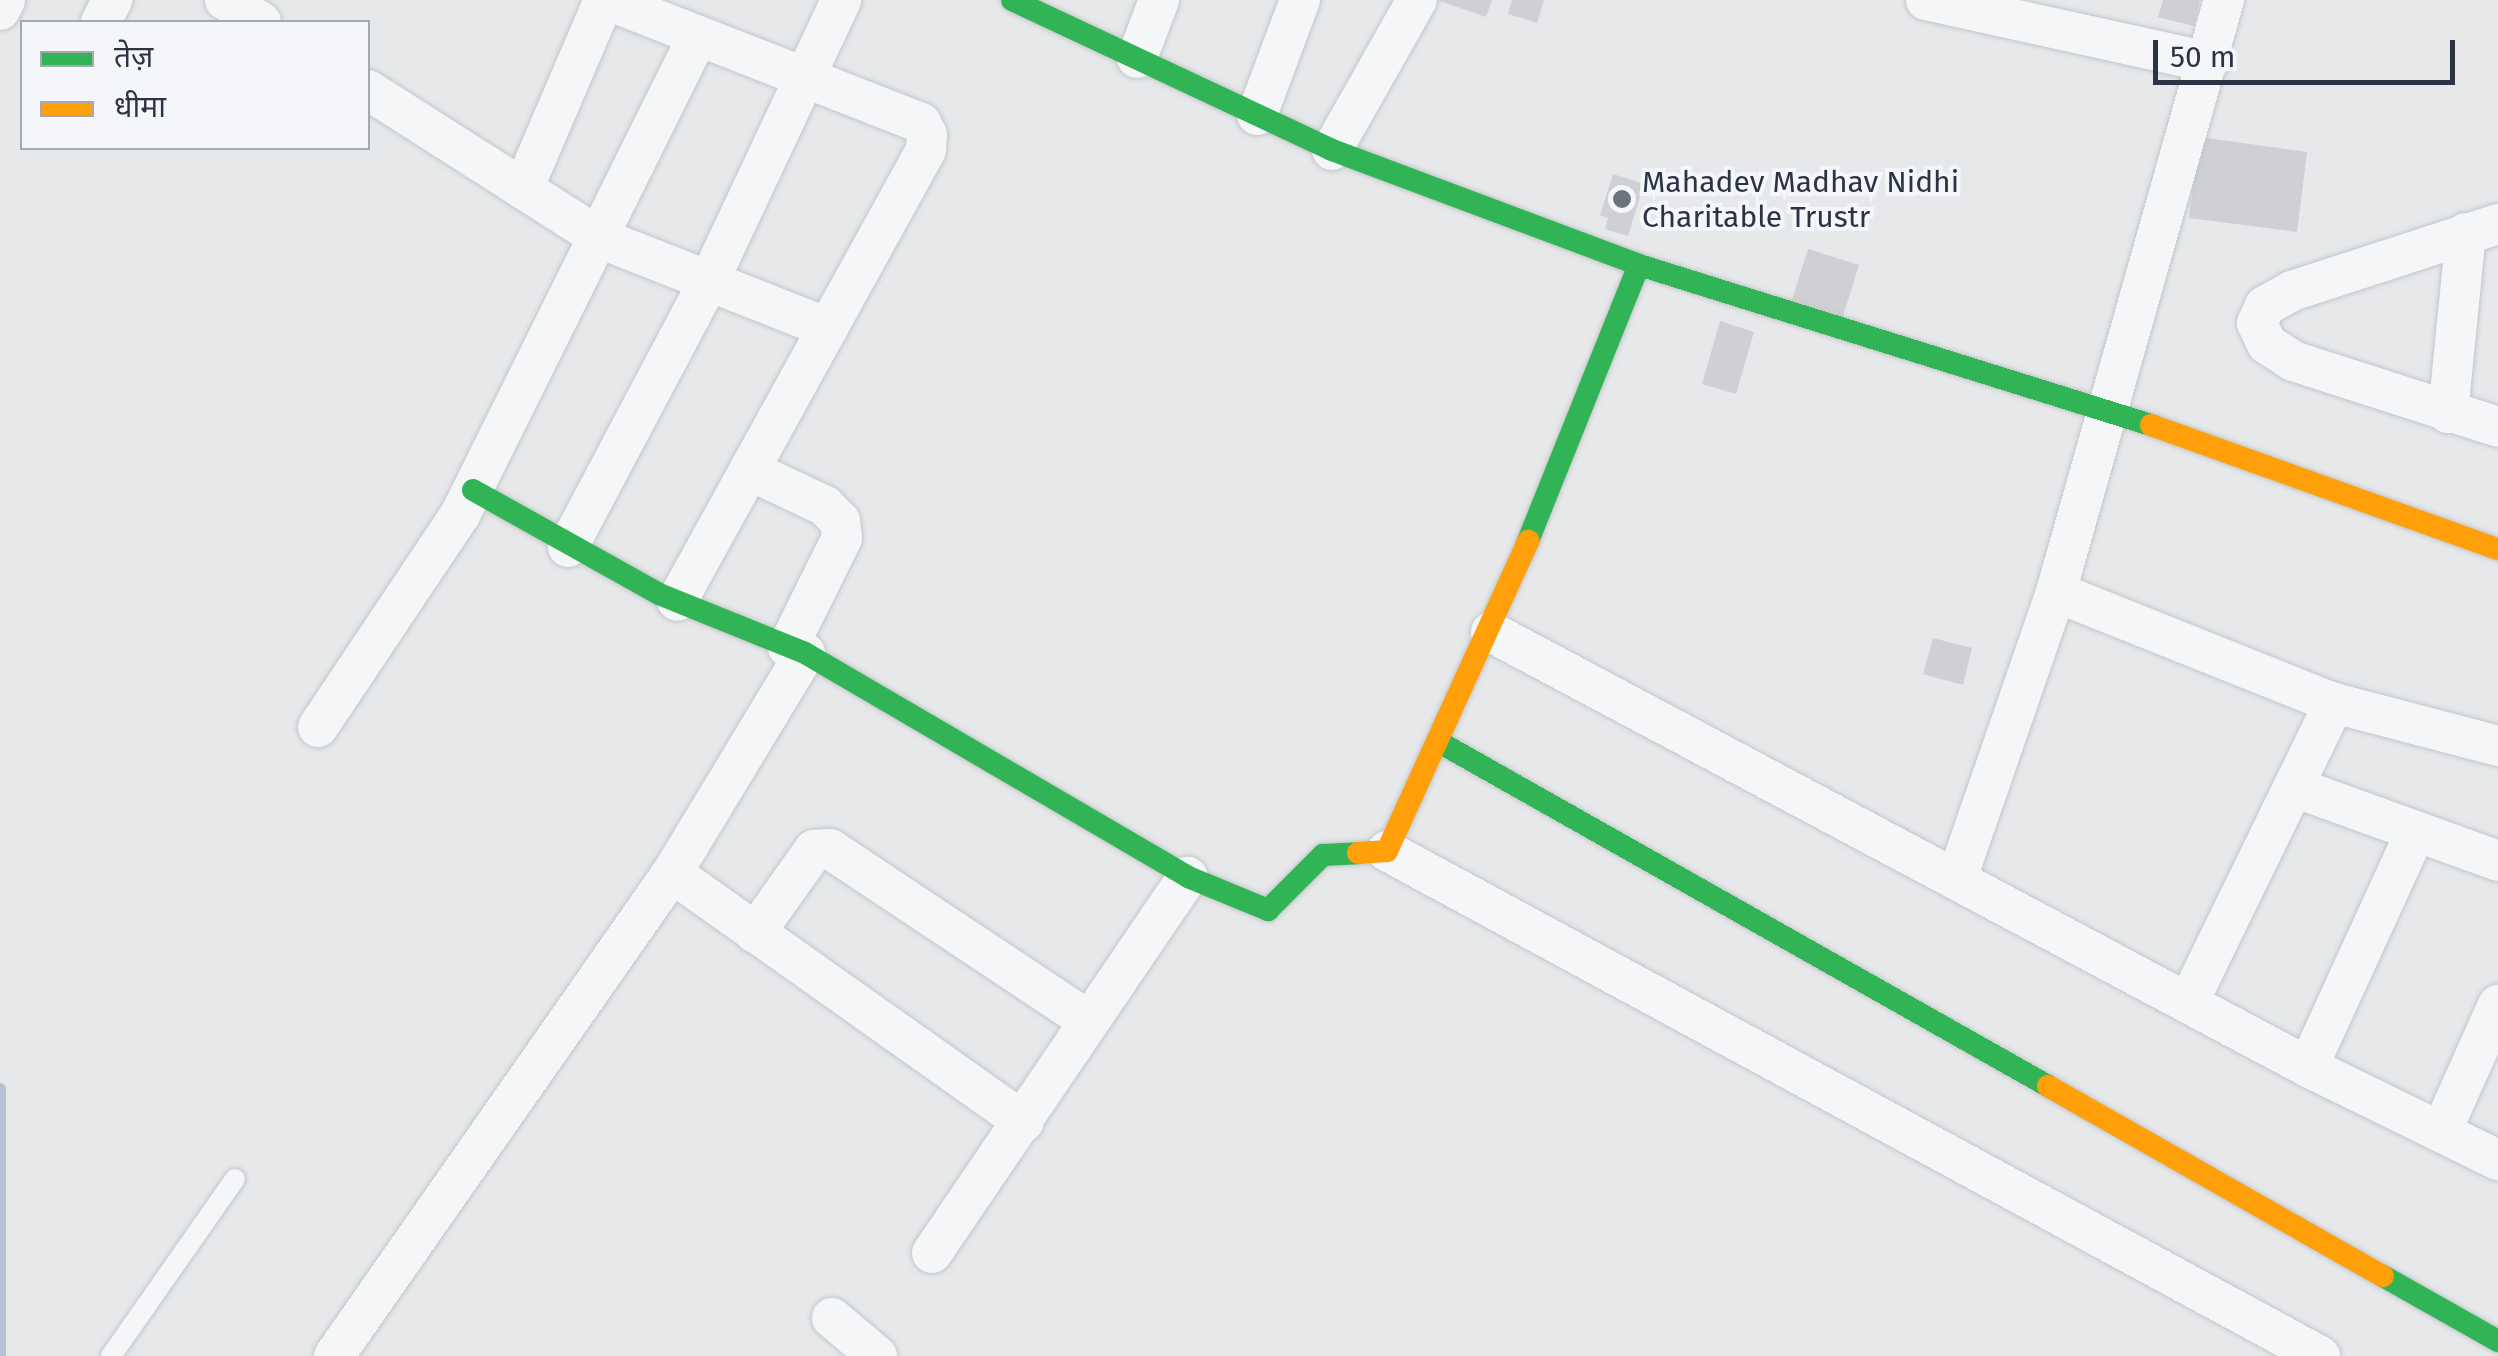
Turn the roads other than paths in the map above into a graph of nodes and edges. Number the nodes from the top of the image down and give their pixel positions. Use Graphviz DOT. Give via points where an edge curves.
graph roads {
  1 [pos="5,0"];
  2 [pos="225,0"];
  3 [pos="606,0"];
  4 [pos="841,0"];
  5 [pos="1012,0"];
  6 [pos="1159,0"];
  7 [pos="1300,0"];
  8 [pos="1417,0"];
  9 [pos="1926,0"];
  10 [pos="2224,0"];
  11 [pos="0,10"];
  12 [pos="258,20"];
  13 [pos="696,40"];
  14 [pos="1137,58"];
  15 [pos="2208,62"];
  16 [pos="804,82"];
  17 [pos="370,91"];
  18 [pos="1257,115"];
  19 [pos="1332,150"];
  20 [pos="523,189"];
  21 [pos="2482,229"];
  22 [pos="602,239"];
  23 [pos="1639,265"];
  24 [pos="710,278"];
  25 [pos="828,328"];
  26 [pos="2108,410"];
  27 [pos="2448,414"];
  28 [pos="2498,426"];
  29 [pos="749,470"];
  30 [pos="473,490"];
  31 [pos="568,547"];
  32 [pos="2498,550"];
  33 [pos="2056,592"];
  34 [pos="677,601"];
  35 [pos="1491,632"];
  36 [pos="796,650"];
  37 [pos="2334,703"];
  38 [pos="318,727"];
  39 [pos="1440,742"];
  40 [pos="2498,746"];
  41 [pos="2294,787"];
  42 [pos="2414,835"];
  43 [pos="1387,851"];
  44 [pos="2498,861"];
  45 [pos="672,873"];
  46 [pos="1188,877"];
  47 [pos="1958,878"];
  48 [pos="755,933"];
  49 [pos="2188,1003"];
  50 [pos="2498,1006"];
  51 [pos="1088,1020"];
  52 [pos="2308,1067"];
  53 [pos="1024,1122"];
  54 [pos="2442,1130"];
  55 [pos="2498,1160"];
  56 [pos="235,1179"];
  57 [pos="932,1253"];
  58 [pos="832,1318"];
  59 [pos="2498,1340"];
  60 [pos="111,1356"];
  61 [pos="334,1356"];
  62 [pos="877,1356"];
  63 [pos="2320,1356"];
  1 -- 11 [label="street"];
  2 -- 12 [label="street"];
  3 -- 13 [label="street"];
  3 -- 20 [label="street"];
  4 -- 16 [label="street"];
  5 -- 14 [label="street"];
  6 -- 14 [label="street"];
  7 -- 18 [label="street"];
  8 -- 19 [label="street"];
  9 -- 15 [label="street"];
  10 -- 15 [label="street"];
  13 -- 16 [label="street"];
  13 -- 22 [label="street"];
  14 -- 18 [label="street"];
  15 -- 26 [label="street"];
  16 -- 24 [label="street"];
  16 -- 25 [label="street" via="921,123 927,135 926,150"];
  17 -- 20 [label="street"];
  18 -- 19 [label="street"];
  19 -- 23 [label="street"];
  20 -- 22 [label="street"];
  21 -- 27 [label="street"];
  21 -- 27 [label="street" via="2292,291 2265,306 2257,323 2268,344 2293,360"];
  22 -- 24 [label="street"];
  22 -- 30 [label="street"];
  23 -- 26 [label="street"];
  23 -- 35 [label="street"];
  24 -- 25 [label="street"];
  24 -- 31 [label="street"];
  25 -- 29 [label="street"];
  26 -- 32 [label="street"];
  26 -- 33 [label="street"];
  27 -- 28 [label="street"];
  29 -- 34 [label="street"];
  29 -- 36 [label="street" via="825,506 840,521 842,538"];
  30 -- 31 [label="street"];
  30 -- 38 [label="street"];
  31 -- 34 [label="street"];
  33 -- 37 [label="street"];
  33 -- 47 [label="street"];
  34 -- 36 [label="street"];
  35 -- 39 [label="street"];
  35 -- 47 [label="street"];
  36 -- 45 [label="street"];
  36 -- 46 [label="street"];
  37 -- 40 [label="street"];
  37 -- 41 [label="street"];
  39 -- 43 [label="street"];
  39 -- 59 [label="street"];
  41 -- 42 [label="street"];
  41 -- 49 [label="street"];
  42 -- 44 [label="street"];
  42 -- 52 [label="street"];
  43 -- 46 [label="street" via="1324,855 1268,910"];
  43 -- 63 [label="street"];
  45 -- 48 [label="street"];
  45 -- 61 [label="street"];
  46 -- 51 [label="street"];
  47 -- 49 [label="street"];
  48 -- 51 [label="street" via="814,850 830,848"];
  48 -- 53 [label="street"];
  49 -- 52 [label="street"];
  50 -- 54 [label="street"];
  51 -- 53 [label="street"];
  52 -- 54 [label="street"];
  53 -- 57 [label="street"];
  54 -- 55 [label="street"];
  56 -- 60 [label="lane"];
  58 -- 62 [label="street"];
}
